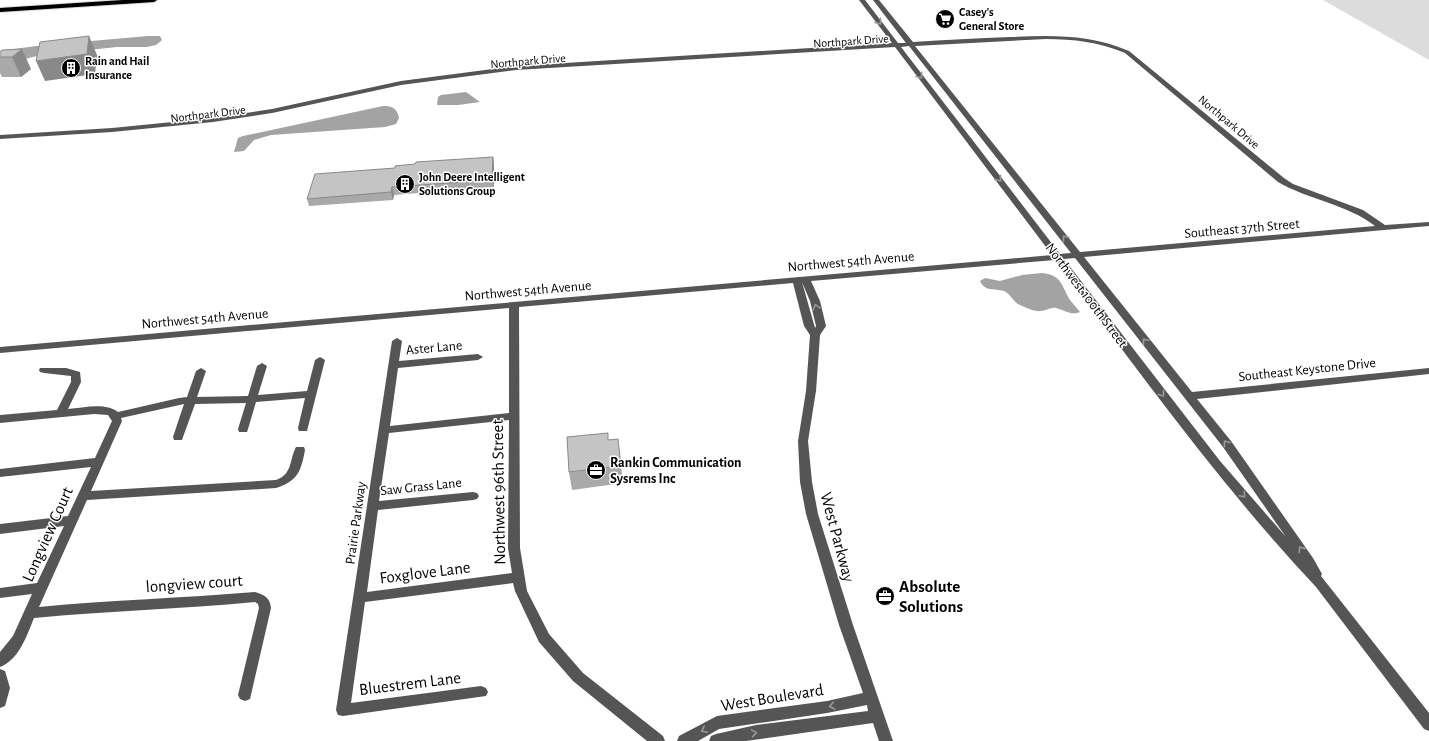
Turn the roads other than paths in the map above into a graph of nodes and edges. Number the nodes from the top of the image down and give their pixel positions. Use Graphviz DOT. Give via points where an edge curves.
graph roads {
  1 [pos="57,0"];
  2 [pos="154,0"];
  3 [pos="862,0"];
  4 [pos="876,0"];
  5 [pos="0,4"];
  6 [pos="0,11"];
  7 [pos="912,46"];
  8 [pos="897,47"];
  9 [pos="213,123"];
  10 [pos="0,137"];
  11 [pos="0,143"];
  12 [pos="1429,224"];
  13 [pos="1383,228"];
  14 [pos="1077,255"];
  15 [pos="1058,257"];
  16 [pos="801,279"];
  17 [pos="514,305"];
  18 [pos="397,341"];
  19 [pos="3,350"];
  20 [pos="478,357"];
  21 [pos="0,359"];
  22 [pos="320,360"];
  23 [pos="393,365"];
  24 [pos="262,366"];
  25 [pos="44,370"];
  26 [pos="201,371"];
  27 [pos="1429,371"];
  28 [pos="312,394"];
  29 [pos="1189,396"];
  30 [pos="253,398"];
  31 [pos="190,400"];
  32 [pos="60,413"];
  33 [pos="116,416"];
  34 [pos="514,416"];
  35 [pos="0,419"];
  36 [pos="303,428"];
  37 [pos="242,429"];
  38 [pos="384,430"];
  39 [pos="178,438"];
  40 [pos="300,450"];
  41 [pos="98,462"];
  42 [pos="0,473"];
  43 [pos="83,496"];
  44 [pos="473,496"];
  45 [pos="373,506"];
  46 [pos="72,520"];
  47 [pos="0,529"];
  48 [pos="518,577"];
  49 [pos="1320,583"];
  50 [pos="41,588"];
  51 [pos="0,593"];
  52 [pos="359,598"];
  53 [pos="30,613"];
  54 [pos="0,661"];
  55 [pos="0,675"];
  56 [pos="482,692"];
  57 [pos="245,695"];
  58 [pos="870,698"];
  59 [pos="0,702"];
  60 [pos="343,710"];
  61 [pos="876,716"];
  62 [pos="1429,724"];
  63 [pos="658,741"];
  64 [pos="684,741"];
  65 [pos="716,741"];
  66 [pos="886,741"];
  1 -- 5 [label="highway"];
  2 -- 6 [label="highway"];
  3 -- 8 [label="street, Northwest 100th Street, one-way"];
  4 -- 7 [label="street, Northwest 100th Street"];
  7 -- 8 [label="street, Northpark Drive"];
  7 -- 13 [label="street, Northpark Drive" via="1062,38 1100,42 1127,52 1281,180 1316,198 1360,212"];
  14 -- 7 [label="street, Northwest 100th Street, one-way"];
  8 -- 9 [label="street, Northpark Drive" via="575,66 497,74 405,87 269,117"];
  8 -- 15 [label="street, Northwest 100th Street, one-way"];
  9 -- 10 [label="street, Northpark Drive"];
  9 -- 11 [label="street, Northpark Drive" via="88,138"];
  12 -- 13 [label="street, Southeast 37th Street"];
  13 -- 14 [label="street, Southeast 37th Street"];
  14 -- 15 [label="street, Southeast 37th Street"];
  29 -- 14 [label="street, Northwest 100th Street, one-way"];
  15 -- 16 [label="street, Northwest 54th Avenue"];
  15 -- 49 [label="street, Northwest 100th Street, one-way" via="1216,464"];
  16 -- 17 [label="street, Northwest 54th Avenue"];
  16 -- 58 [label="street, West Parkway" via="809,326 816,335 803,441 806,482 812,514"];
  17 -- 19 [label="street, Northwest 54th Avenue"];
  17 -- 34 [label="street, Northwest 96th Street"];
  18 -- 23 [label="street, Prairie Parkway"];
  19 -- 21 [label="street"];
  20 -- 23 [label="street, Aster Lane"];
  22 -- 28 [label="street"];
  23 -- 38 [label="street, Prairie Parkway"];
  24 -- 30 [label="street"];
  25 -- 32 [label="street" via="76,374 76,382"];
  26 -- 31 [label="street"];
  27 -- 29 [label="street, Southeast Keystone Drive"];
  28 -- 30 [label="street"];
  28 -- 36 [label="street"];
  49 -- 29 [label="street, Northwest 100th Street, one-way" via="1309,561 1227,444"];
  30 -- 31 [label="street"];
  30 -- 37 [label="street"];
  31 -- 33 [label="street" via="164,403"];
  31 -- 39 [label="street"];
  32 -- 33 [label="street" via="107,410"];
  32 -- 35 [label="street"];
  33 -- 41 [label="street, Longview Court" via="117,422"];
  34 -- 38 [label="street"];
  34 -- 48 [label="street, Northwest 96th Street" via="514,548"];
  38 -- 45 [label="street, Prairie Parkway"];
  40 -- 43 [label="street, longview court" via="293,475 276,484"];
  41 -- 42 [label="street, longview court"];
  41 -- 43 [label="street, Longview Court"];
  43 -- 46 [label="street, Longview Court"];
  44 -- 45 [label="street, Saw Grass Lane"];
  45 -- 52 [label="street, Prairie Parkway"];
  46 -- 47 [label="street, longview court"];
  46 -- 50 [label="street, Longview Court"];
  48 -- 52 [label="street, Foxglove Lane"];
  48 -- 63 [label="street, Northwest 96th Street" via="521,591 549,644 578,677"];
  49 -- 62 [label="street, Northwest 100th Street"];
  50 -- 51 [label="street, longview court"];
  50 -- 53 [label="street, Longview Court"];
  52 -- 60 [label="street, Prairie Parkway"];
  53 -- 54 [label="street, Longview Court" via="18,640"];
  53 -- 57 [label="street, longview court" via="90,607 190,603 256,597 262,599 265,608"];
  55 -- 59 [label="street" via="3,681"];
  56 -- 60 [label="street, Bluestrem Lane"];
  58 -- 61 [label="street, West Parkway"];
  58 -- 64 [label="street, West Boulevard, one-way" via="717,723"];
  65 -- 61 [label="street, one-way" via="756,732"];
  61 -- 66 [label="street, West Parkway"];
}
